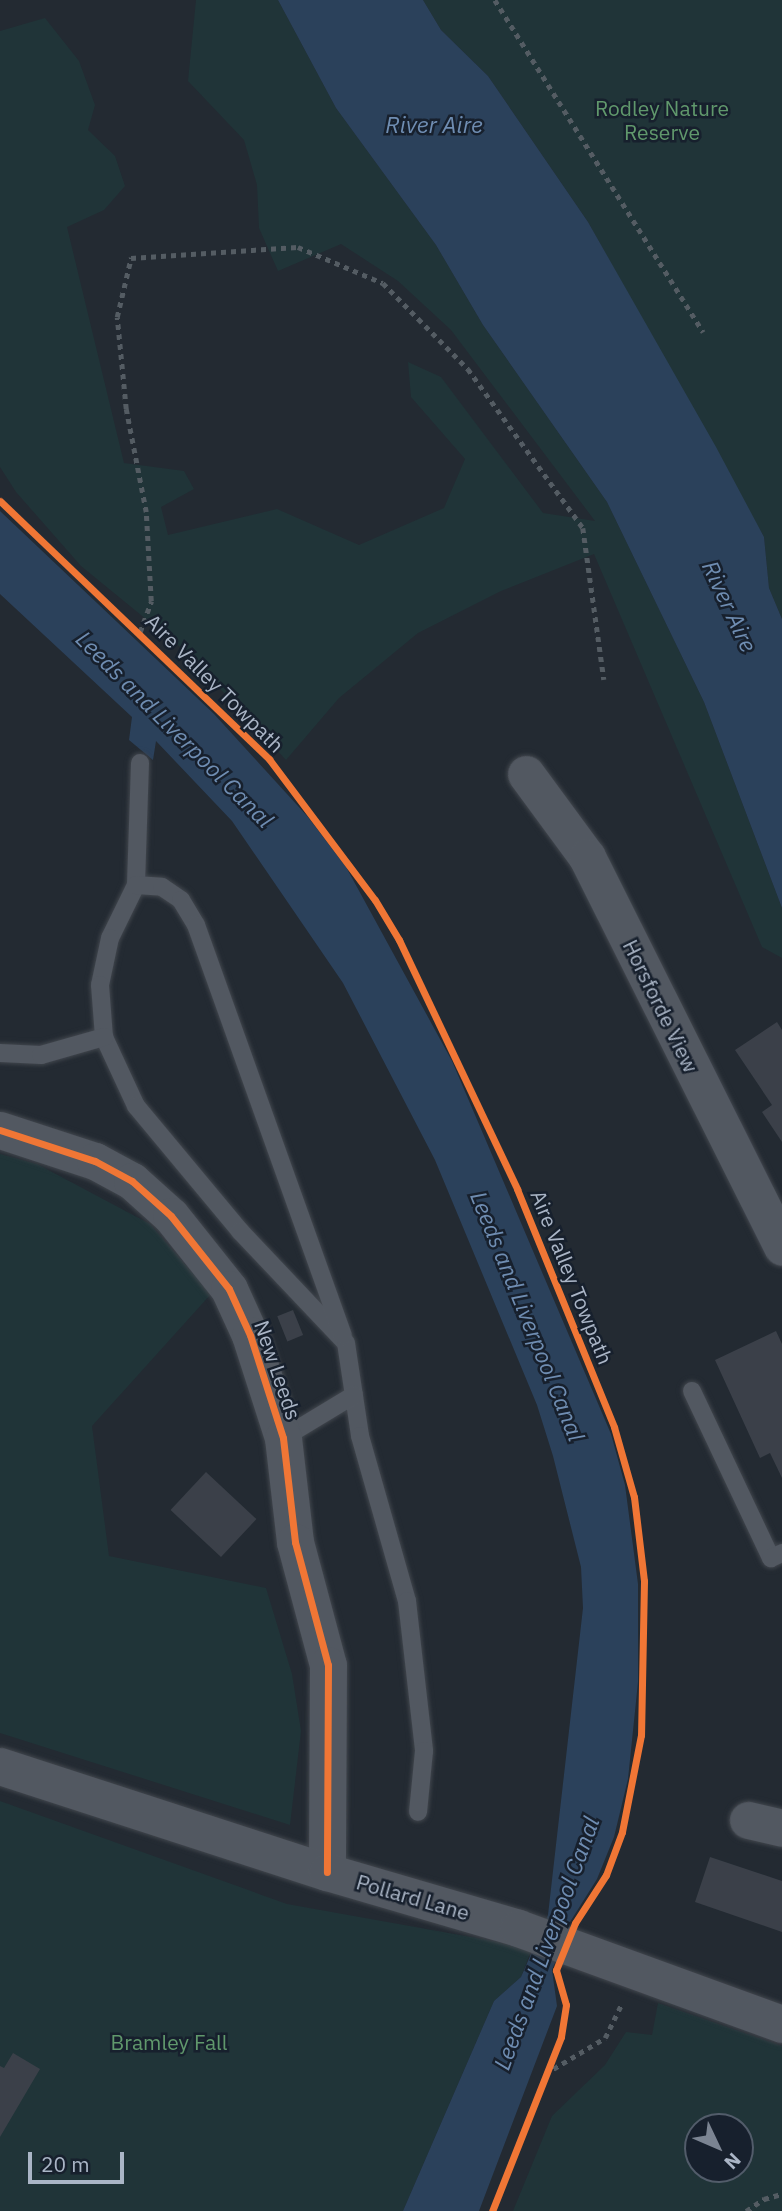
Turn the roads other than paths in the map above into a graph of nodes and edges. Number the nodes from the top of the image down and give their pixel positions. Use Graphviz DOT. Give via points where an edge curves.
graph roads {
  1 [pos="140,763"];
  2 [pos="526,774"];
  3 [pos="136,885"];
  4 [pos="104,1037"];
  5 [pos="0,1052"];
  6 [pos="0,1130"];
  7 [pos="782,1247"];
  8 [pos="346,1343"];
  9 [pos="692,1391"];
  10 [pos="354,1395"];
  11 [pos="283,1438"];
  12 [pos="782,1553"];
  13 [pos="0,1766"];
  14 [pos="418,1812"];
  15 [pos="327,1872"];
  16 [pos="782,2024"];
  1 -- 3 [label="lane"];
  2 -- 7 [label="street, Horsforde View" via="587,857"];
  3 -- 4 [label="lane" via="110,938 100,985"];
  3 -- 8 [label="lane" via="162,887 180,900 196,925"];
  4 -- 5 [label="lane" via="41,1055"];
  4 -- 8 [label="lane" via="136,1106 240,1231"];
  6 -- 11 [label="street, New Leeds" via="95,1161 132,1181 171,1216 229,1289 250,1335"];
  8 -- 10 [label="lane"];
  9 -- 12 [label="lane" via="771,1558"];
  10 -- 11 [label="lane"];
  10 -- 14 [label="lane" via="360,1436 407,1601 424,1751"];
  11 -- 15 [label="street, New Leeds" via="295,1542 328,1665"];
  13 -- 15 [label="street, Pollard Lane"];
  15 -- 16 [label="street, Pollard Lane" via="518,1928"];
}
